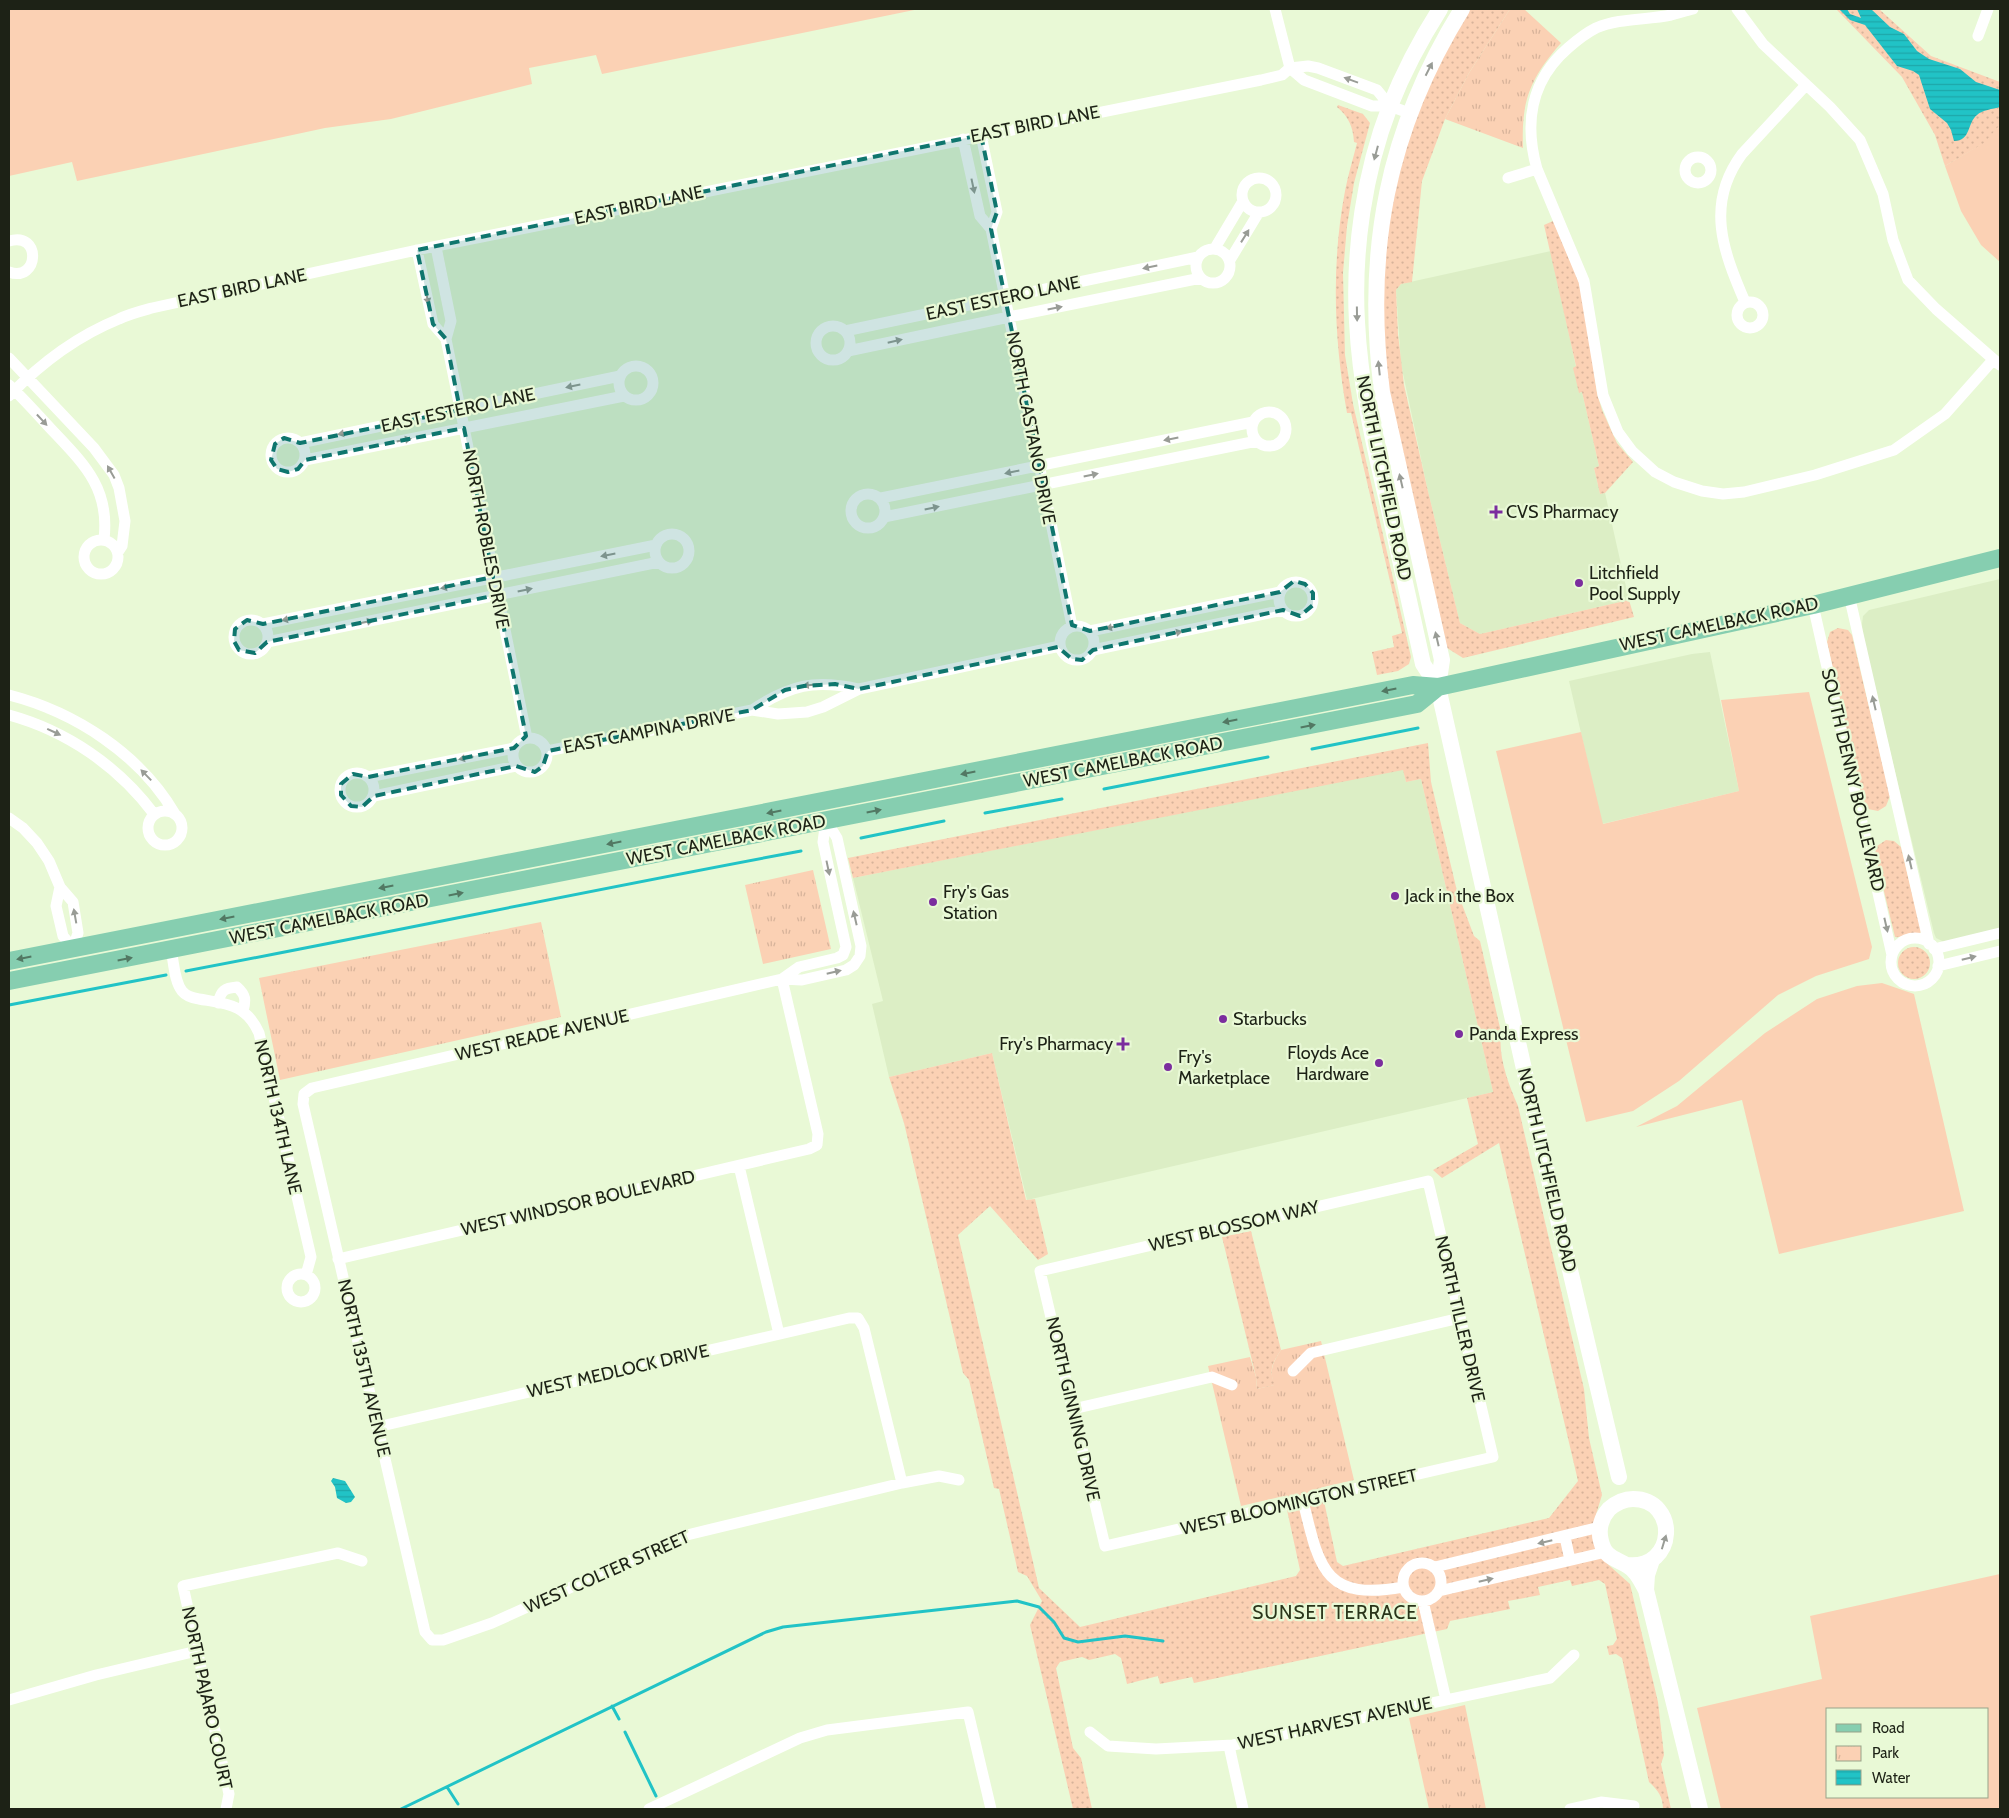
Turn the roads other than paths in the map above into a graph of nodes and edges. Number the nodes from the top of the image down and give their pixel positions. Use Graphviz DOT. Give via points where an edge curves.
graph roads {
  1 [pos="1275,9"];
  2 [pos="1440,9"];
  3 [pos="1462,9"];
  4 [pos="1693,9"];
  5 [pos="1737,9"];
  6 [pos="1988,9"];
  7 [pos="1671,12"];
  8 [pos="1647,13"];
  9 [pos="1978,36"];
  10 [pos="1290,68"];
  11 [pos="1806,85"];
  12 [pos="1390,106"];
  13 [pos="1409,114"];
  14 [pos="981,135"];
  15 [pos="963,139"];
  16 [pos="1537,169"];
  17 [pos="1710,176"];
  18 [pos="1508,178"];
  19 [pos="1726,183"];
  20 [pos="1243,201"];
  21 [pos="1260,212"];
  22 [pos="991,230"];
  23 [pos="9,241"];
  24 [pos="436,246"];
  25 [pos="1215,248"];
  26 [pos="417,250"];
  27 [pos="1198,257"];
  28 [pos="1230,260"];
  29 [pos="9,272"];
  30 [pos="1202,278"];
  31 [pos="1093,280"];
  32 [pos="1005,298"];
  33 [pos="1097,299"];
  34 [pos="1745,302"];
  35 [pos="1009,316"];
  36 [pos="913,317"];
  37 [pos="845,331"];
  38 [pos="917,336"];
  39 [pos="446,339"];
  40 [pos="848,352"];
  41 [pos="9,358"];
  42 [pos="1996,362"];
  43 [pos="620,376"];
  44 [pos="27,378"];
  45 [pos="11,390"];
  46 [pos="548,391"];
  47 [pos="624,396"];
  48 [pos="460,410"];
  49 [pos="551,410"];
  50 [pos="1387,417"];
  51 [pos="1368,421"];
  52 [pos="1253,422"];
  53 [pos="369,428"];
  54 [pos="464,428"];
  55 [pos="1195,434"];
  56 [pos="87,440"];
  57 [pos="1257,441"];
  58 [pos="300,442"];
  59 [pos="373,446"];
  60 [pos="1128,448"];
  61 [pos="73,452"];
  62 [pos="1199,453"];
  63 [pos="304,460"];
  64 [pos="1039,466"];
  65 [pos="1132,466"];
  66 [pos="950,484"];
  67 [pos="1042,485"];
  68 [pos="121,496"];
  69 [pos="881,498"];
  70 [pos="102,501"];
  71 [pos="954,503"];
  72 [pos="884,517"];
  73 [pos="104,539"];
  74 [pos="656,545"];
  75 [pos="118,552"];
  76 [pos="2000,558"];
  77 [pos="583,560"];
  78 [pos="659,562"];
  79 [pos="493,577"];
  80 [pos="587,577"];
  81 [pos="1280,592"];
  82 [pos="497,595"];
  83 [pos="1849,595"];
  84 [pos="405,596"];
  85 [pos="1216,605"];
  86 [pos="1813,605"];
  87 [pos="1283,610"];
  88 [pos="329,611"];
  89 [pos="409,613"];
  90 [pos="1153,618"];
  91 [pos="263,624"];
  92 [pos="1220,624"];
  93 [pos="1072,626"];
  94 [pos="333,629"];
  95 [pos="1090,631"];
  96 [pos="1157,636"];
  97 [pos="267,642"];
  98 [pos="1060,646"];
  99 [pos="1093,650"];
  100 [pos="1438,687"];
  101 [pos="858,689"];
  102 [pos="9,694"];
  103 [pos="752,710"];
  104 [pos="9,715"];
  105 [pos="1205,726"];
  106 [pos="99,736"];
  107 [pos="527,738"];
  108 [pos="514,748"];
  109 [pos="87,751"];
  110 [pos="547,751"];
  111 [pos="441,762"];
  112 [pos="516,766"];
  113 [pos="989,769"];
  114 [pos="1082,770"];
  115 [pos="368,777"];
  116 [pos="445,782"];
  117 [pos="374,796"];
  118 [pos="822,802"];
  119 [pos="154,814"];
  120 [pos="175,814"];
  121 [pos="9,818"];
  122 [pos="826,820"];
  123 [pos="60,887"];
  124 [pos="2000,933"];
  125 [pos="1983,938"];
  126 [pos="1932,946"];
  127 [pos="73,948"];
  128 [pos="171,950"];
  129 [pos="2000,951"];
  130 [pos="1988,954"];
  131 [pos="843,955"];
  132 [pos="1892,955"];
  133 [pos="9,961"];
  134 [pos="810,964"];
  135 [pos="854,965"];
  136 [pos="1938,966"];
  137 [pos="77,968"];
  138 [pos="813,977"];
  139 [pos="782,979"];
  140 [pos="9,981"];
  141 [pos="218,1003"];
  142 [pos="243,1010"];
  143 [pos="304,1094"];
  144 [pos="740,1166"];
  145 [pos="1428,1181"];
  146 [pos="338,1259"];
  147 [pos="1040,1271"];
  148 [pos="306,1275"];
  149 [pos="1460,1318"];
  150 [pos="780,1334"];
  151 [pos="1293,1371"];
  152 [pos="1232,1384"];
  153 [pos="1073,1409"];
  154 [pos="377,1427"];
  155 [pos="1493,1457"];
  156 [pos="1619,1477"];
  157 [pos="959,1480"];
  158 [pos="902,1483"];
  159 [pos="1638,1499"];
  160 [pos="1302,1501"];
  161 [pos="1613,1506"];
  162 [pos="1600,1528"];
  163 [pos="1565,1537"];
  164 [pos="1105,1546"];
  165 [pos="1606,1552"];
  166 [pos="1570,1560"];
  167 [pos="1652,1560"];
  168 [pos="362,1562"];
  169 [pos="1627,1565"];
  170 [pos="1435,1567"];
  171 [pos="1403,1587"];
  172 [pos="1646,1590"];
  173 [pos="1439,1591"];
  174 [pos="1424,1601"];
  175 [pos="432,1640"];
  176 [pos="197,1651"];
  177 [pos="1574,1655"];
  178 [pos="9,1700"];
  179 [pos="1446,1700"];
  180 [pos="1090,1732"];
  181 [pos="1229,1746"];
  182 [pos="1634,1806"];
  183 [pos="226,1809"];
  184 [pos="648,1809"];
  185 [pos="991,1809"];
  186 [pos="1243,1809"];
  187 [pos="1570,1809"];
  188 [pos="1700,1809"];
  1 -- 10 [label="street"];
  2 -- 12 [label="main road, NORTH LITCHFIELD ROAD" via="1415,52"];
  13 -- 3 [label="main road, NORTH LITCHFIELD ROAD, one-way" via="1417,92"];
  4 -- 7 [label="street"];
  5 -- 11 [label="street" via="1763,44"];
  6 -- 9 [label="street"];
  7 -- 8 [label="street"];
  8 -- 16 [label="street" via="1596,28 1577,40 1546,73 1531,111 1531,141"];
  10 -- 12 [label="street" via="1304,80 1372,106"];
  12 -- 10 [label="street, one-way" via="1377,90 1318,68"];
  10 -- 14 [label="street, EAST BIRD LANE" via="1282,75 1264,79"];
  11 -- 19 [label="street" via="1742,154"];
  11 -- 42 [label="street" via="1860,140 1883,194 1893,240 1908,280"];
  12 -- 13 [label="street"];
  12 -- 51 [label="main road, NORTH LITCHFIELD ROAD, one-way" via="1366,193 1358,262 1357,322"];
  50 -- 13 [label="main road, NORTH LITCHFIELD ROAD, one-way" via="1376,319 1378,240 1392,168"];
  14 -- 15 [label="street, EAST BIRD LANE"];
  14 -- 22 [label="street, NORTH CASTANO DRIVE" via="997,212"];
  15 -- 22 [label="street, NORTH CASTANO DRIVE, one-way" via="980,216"];
  15 -- 24 [label="street, EAST BIRD LANE"];
  16 -- 18 [label="street"];
  16 -- 42 [label="street" via="1584,281 1603,396 1610,415 1632,452 1655,472 1674,482 1702,491 1744,492 1816,475 1894,450 1945,414"];
  17 -- 19 [label="street"];
  19 -- 34 [label="street" via="1721,205 1721,234"];
  20 -- 21 [label="street" via="1250,209"];
  20 -- 21 [label="street" via="1245,185 1255,178 1266,179 1274,187 1276,198 1270,208"];
  20 -- 25 [label="street"];
  28 -- 21 [label="street, one-way"];
  22 -- 32 [label="street, NORTH CASTANO DRIVE"];
  23 -- 29 [label="street" via="25,241 33,256 24,272"];
  24 -- 26 [label="street, EAST BIRD LANE"];
  24 -- 39 [label="street, NORTH ROBLES DRIVE" via="451,321"];
  25 -- 27 [label="street" via="1205,250"];
  25 -- 28 [label="street"];
  26 -- 39 [label="street, NORTH ROBLES DRIVE, one-way" via="433,324"];
  26 -- 44 [label="street, EAST BIRD LANE" via="119,318 63,350"];
  27 -- 30 [label="street" via="1196,268"];
  27 -- 31 [label="street, EAST ESTERO LANE, one-way"];
  28 -- 30 [label="street" via="1230,271 1223,280 1212,283"];
  30 -- 33 [label="street, EAST ESTERO LANE"];
  31 -- 32 [label="street, EAST ESTERO LANE"];
  31 -- 33 [label="street, EAST ESTERO LANE"];
  32 -- 35 [label="street, NORTH CASTANO DRIVE"];
  32 -- 36 [label="street, EAST ESTERO LANE"];
  35 -- 33 [label="street, EAST ESTERO LANE, one-way"];
  35 -- 38 [label="street, EAST ESTERO LANE"];
  35 -- 64 [label="street, NORTH CASTANO DRIVE"];
  36 -- 37 [label="street, EAST ESTERO LANE"];
  36 -- 38 [label="street, EAST ESTERO LANE"];
  37 -- 40 [label="street" via="850,338"];
  37 -- 40 [label="street" via="835,326 824,328 816,336 816,348 828,360 839,359"];
  40 -- 38 [label="street, EAST ESTERO LANE, one-way"];
  39 -- 48 [label="street, NORTH ROBLES DRIVE"];
  41 -- 44 [label="street"];
  43 -- 46 [label="street, EAST ESTERO LANE, one-way"];
  43 -- 47 [label="street" via="619,384"];
  43 -- 47 [label="street" via="634,366 645,368 652,377 653,388 646,398 635,400"];
  44 -- 45 [label="street, EAST BIRD LANE"];
  44 -- 56 [label="street"];
  45 -- 61 [label="street, one-way"];
  46 -- 48 [label="street, EAST ESTERO LANE"];
  46 -- 49 [label="street, EAST ESTERO LANE"];
  47 -- 49 [label="street, EAST ESTERO LANE"];
  48 -- 53 [label="street, EAST ESTERO LANE"];
  48 -- 54 [label="street, NORTH ROBLES DRIVE"];
  49 -- 54 [label="street, EAST ESTERO LANE"];
  50 -- 51 [label="main road"];
  100 -- 50 [label="main road, NORTH LITCHFIELD ROAD, one-way" via="1442,660"];
  51 -- 100 [label="main road, NORTH LITCHFIELD ROAD" via="1424,664"];
  52 -- 55 [label="street"];
  52 -- 57 [label="street" via="1251,430"];
  52 -- 57 [label="street" via="1260,414 1270,412 1280,416 1286,426 1284,436 1277,444 1266,446"];
  53 -- 58 [label="street, EAST ESTERO LANE, one-way"];
  53 -- 59 [label="street, EAST ESTERO LANE"];
  59 -- 54 [label="street, EAST ESTERO LANE, one-way"];
  54 -- 79 [label="street, NORTH ROBLES DRIVE"];
  55 -- 60 [label="street, one-way"];
  55 -- 62 [label="street"];
  56 -- 61 [label="street"];
  68 -- 56 [label="street, one-way" via="110,468"];
  57 -- 62 [label="street"];
  58 -- 63 [label="street" via="305,452"];
  58 -- 63 [label="street" via="290,438 279,440 272,449 271,460 277,469 288,472 298,469"];
  59 -- 63 [label="street, EAST ESTERO LANE"];
  60 -- 64 [label="street"];
  60 -- 65 [label="street"];
  61 -- 70 [label="street" via="89,470"];
  62 -- 65 [label="street"];
  64 -- 66 [label="street, one-way"];
  64 -- 67 [label="street, NORTH CASTANO DRIVE"];
  67 -- 65 [label="street, one-way"];
  66 -- 69 [label="street"];
  66 -- 71 [label="street"];
  67 -- 71 [label="street"];
  67 -- 93 [label="street, NORTH CASTANO DRIVE"];
  68 -- 70 [label="street"];
  68 -- 75 [label="street" via="125,521 122,546"];
  69 -- 72 [label="street"];
  69 -- 72 [label="street" via="872,494 860,496 852,505 852,518 859,526 869,528 877,526"];
  70 -- 73 [label="street" via="106,522"];
  72 -- 71 [label="street, one-way"];
  73 -- 75 [label="street"];
  73 -- 75 [label="street" via="88,546 84,557 88,568 98,574 110,572 118,563"];
  74 -- 77 [label="street, one-way"];
  74 -- 78 [label="street" via="654,553"];
  74 -- 78 [label="street" via="664,535 673,534 684,539 689,548 687,559 681,566 666,567"];
  76 -- 83 [label="main road, WEST CAMELBACK ROAD"];
  77 -- 79 [label="street"];
  77 -- 80 [label="street"];
  78 -- 80 [label="street"];
  79 -- 82 [label="street, NORTH ROBLES DRIVE"];
  79 -- 84 [label="street, one-way"];
  82 -- 80 [label="street, one-way"];
  81 -- 85 [label="street"];
  81 -- 87 [label="street" via="1279,602"];
  81 -- 87 [label="street" via="1294,581 1305,584 1313,593 1313,605 1305,614 1294,616"];
  82 -- 89 [label="street"];
  82 -- 107 [label="street, NORTH ROBLES DRIVE"];
  83 -- 86 [label="main road, WEST CAMELBACK ROAD"];
  126 -- 83 [label="street, one-way"];
  84 -- 88 [label="street"];
  84 -- 89 [label="street"];
  85 -- 90 [label="street"];
  85 -- 92 [label="street"];
  86 -- 100 [label="main road, WEST CAMELBACK ROAD"];
  86 -- 132 [label="street, SOUTH DENNY BOULEVARD, one-way"];
  87 -- 92 [label="street"];
  88 -- 91 [label="street, one-way"];
  88 -- 94 [label="street"];
  94 -- 89 [label="street, one-way"];
  90 -- 95 [label="street, one-way"];
  90 -- 96 [label="street"];
  91 -- 97 [label="street" via="268,634"];
  91 -- 97 [label="street" via="253,619 242,622 235,630 234,640 239,650 250,654 260,651"];
  96 -- 92 [label="street, one-way"];
  93 -- 95 [label="street" via="1083,626"];
  93 -- 98 [label="street" via="1064,632"];
  94 -- 97 [label="street"];
  95 -- 99 [label="street" via="1095,641"];
  96 -- 99 [label="street"];
  98 -- 99 [label="street" via="1066,656 1078,660 1086,658"];
  98 -- 101 [label="street, EAST CAMPINA DRIVE"];
  100 -- 105 [label="main road, WEST CAMELBACK ROAD, one-way" via="1413,685"];
  114 -- 100 [label="main road, WEST CAMELBACK ROAD, one-way" via="1416,704"];
  100 -- 156 [label="main road, NORTH LITCHFIELD ROAD"];
  101 -- 103 [label="street, EAST CAMPINA DRIVE" via="807,712 778,714"];
  101 -- 103 [label="street, EAST CAMPINA DRIVE, one-way" via="835,684 804,686 784,690"];
  102 -- 106 [label="street" via="50,709"];
  103 -- 110 [label="street, EAST CAMPINA DRIVE"];
  104 -- 109 [label="street, one-way" via="69,739"];
  105 -- 113 [label="main road, WEST CAMELBACK ROAD"];
  105 -- 114 [label="main road" via="1173,742 1099,757 1088,762"];
  106 -- 109 [label="street"];
  120 -- 106 [label="street, one-way" via="148,776"];
  107 -- 108 [label="street"];
  107 -- 110 [label="street" via="541,742"];
  108 -- 111 [label="street, one-way"];
  108 -- 112 [label="street" via="512,757"];
  109 -- 119 [label="street" via="132,786"];
  110 -- 112 [label="street" via="546,762 535,772 525,772"];
  111 -- 115 [label="street"];
  111 -- 116 [label="street"];
  112 -- 116 [label="street"];
  113 -- 114 [label="main road" via="1008,775 1064,764"];
  113 -- 118 [label="main road, WEST CAMELBACK ROAD, one-way"];
  122 -- 114 [label="main road, WEST CAMELBACK ROAD, one-way"];
  115 -- 117 [label="street" via="374,786"];
  115 -- 117 [label="street" via="358,773 348,776 341,784 341,795 346,804 356,808 367,805"];
  116 -- 117 [label="street"];
  118 -- 122 [label="main road"];
  118 -- 127 [label="main road, WEST CAMELBACK ROAD, one-way"];
  119 -- 120 [label="street" via="162,811"];
  119 -- 120 [label="street" via="148,824 150,836 158,844 169,845 179,839 183,828"];
  121 -- 123 [label="street" via="37,843 49,860"];
  128 -- 122 [label="main road, WEST CAMELBACK ROAD, one-way"];
  122 -- 131 [label="street, one-way" via="822,842 846,947"];
  135 -- 122 [label="street, one-way" via="860,956 861,946 837,838"];
  123 -- 127 [label="street" via="56,906 63,936"];
  127 -- 123 [label="street, one-way" via="78,933 72,902"];
  124 -- 125 [label="street"];
  125 -- 126 [label="street"];
  125 -- 130 [label="street"];
  126 -- 132 [label="street" via="1922,940 1908,940 1895,948"];
  126 -- 136 [label="street"];
  127 -- 133 [label="main road, WEST CAMELBACK ROAD, one-way"];
  127 -- 137 [label="main road"];
  137 -- 128 [label="main road, WEST CAMELBACK ROAD, one-way"];
  128 -- 141 [label="street" via="182,992"];
  129 -- 130 [label="street"];
  136 -- 130 [label="street, one-way"];
  131 -- 134 [label="street, WEST READE AVENUE"];
  131 -- 135 [label="street"];
  132 -- 136 [label="street, SOUTH DENNY BOULEVARD" via="1892,970 1909,986 1924,984 1936,973"];
  134 -- 138 [label="street"];
  134 -- 139 [label="street, WEST READE AVENUE" via="799,967"];
  138 -- 135 [label="street, WEST READE AVENUE, one-way" via="846,970"];
  137 -- 140 [label="main road, WEST CAMELBACK ROAD"];
  138 -- 139 [label="street, WEST READE AVENUE"];
  139 -- 143 [label="street, WEST READE AVENUE" via="312,1088"];
  139 -- 144 [label="street, WEST WINDSOR BOULEVARD" via="818,1134 817,1145"];
  141 -- 142 [label="street"];
  141 -- 142 [label="street" via="220,993 227,988 238,988 246,1000"];
  142 -- 148 [label="street, NORTH 134TH LANE" via="259,1033 310,1257"];
  143 -- 146 [label="street, NORTH 135TH AVENUE" via="303,1104"];
  144 -- 146 [label="street, WEST WINDSOR BOULEVARD"];
  144 -- 150 [label="street"];
  145 -- 147 [label="street, WEST BLOSSOM WAY"];
  145 -- 149 [label="street, NORTH TILLER DRIVE"];
  146 -- 154 [label="street, NORTH 135TH AVENUE"];
  147 -- 153 [label="street, NORTH GINNING DRIVE"];
  149 -- 151 [label="street" via="1311,1353"];
  149 -- 155 [label="street, NORTH TILLER DRIVE"];
  150 -- 154 [label="street, WEST MEDLOCK DRIVE"];
  150 -- 158 [label="street, WEST MEDLOCK DRIVE" via="858,1318 864,1328"];
  152 -- 153 [label="street" via="1212,1377"];
  153 -- 164 [label="street, NORTH GINNING DRIVE"];
  154 -- 175 [label="street, NORTH 135TH AVENUE" via="425,1632"];
  155 -- 160 [label="street, WEST BLOOMINGTON STREET"];
  156 -- 159 [label="main road, NORTH LITCHFIELD ROAD" via="1625,1488"];
  156 -- 161 [label="main road, NORTH LITCHFIELD ROAD"];
  157 -- 158 [label="street, WEST COLTER STREET" via="939,1476"];
  158 -- 175 [label="street, WEST COLTER STREET" via="687,1534 492,1623 443,1640"];
  159 -- 161 [label="main road" via="1624,1500"];
  167 -- 159 [label="main road, one-way" via="1665,1544 1666,1524 1656,1508"];
  160 -- 164 [label="street, WEST BLOOMINGTON STREET"];
  160 -- 171 [label="street" via="1316,1552 1331,1577 1361,1591 1380,1592"];
  161 -- 162 [label="main road" via="1604,1515"];
  162 -- 163 [label="street"];
  162 -- 165 [label="main road"];
  163 -- 166 [label="street"];
  163 -- 170 [label="street, one-way"];
  165 -- 166 [label="street"];
  165 -- 169 [label="main road" via="1615,1561"];
  173 -- 166 [label="street, one-way"];
  167 -- 169 [label="main road" via="1640,1565"];
  167 -- 172 [label="main road" via="1646,1575"];
  168 -- 176 [label="street, NORTH PAJARO COURT" via="338,1553 183,1586"];
  169 -- 172 [label="main road" via="1640,1577"];
  170 -- 171 [label="street" via="1419,1563 1409,1567 1403,1576"];
  170 -- 173 [label="street" via="1440,1576"];
  171 -- 174 [label="street" via="1413,1599"];
  172 -- 188 [label="main road"];
  173 -- 174 [label="street"];
  174 -- 179 [label="street"];
  176 -- 178 [label="street"];
  176 -- 183 [label="street, NORTH PAJARO COURT" via="229,1794"];
  177 -- 179 [label="street, WEST HARVEST AVENUE" via="1550,1678"];
  179 -- 181 [label="street, WEST HARVEST AVENUE"];
  180 -- 181 [label="street, WEST HARVEST AVENUE" via="1108,1746 1156,1749"];
  181 -- 186 [label="street"];
  182 -- 187 [label="street" via="1601,1802"];
  184 -- 185 [label="street" via="800,1738 827,1730 968,1712"];
}
